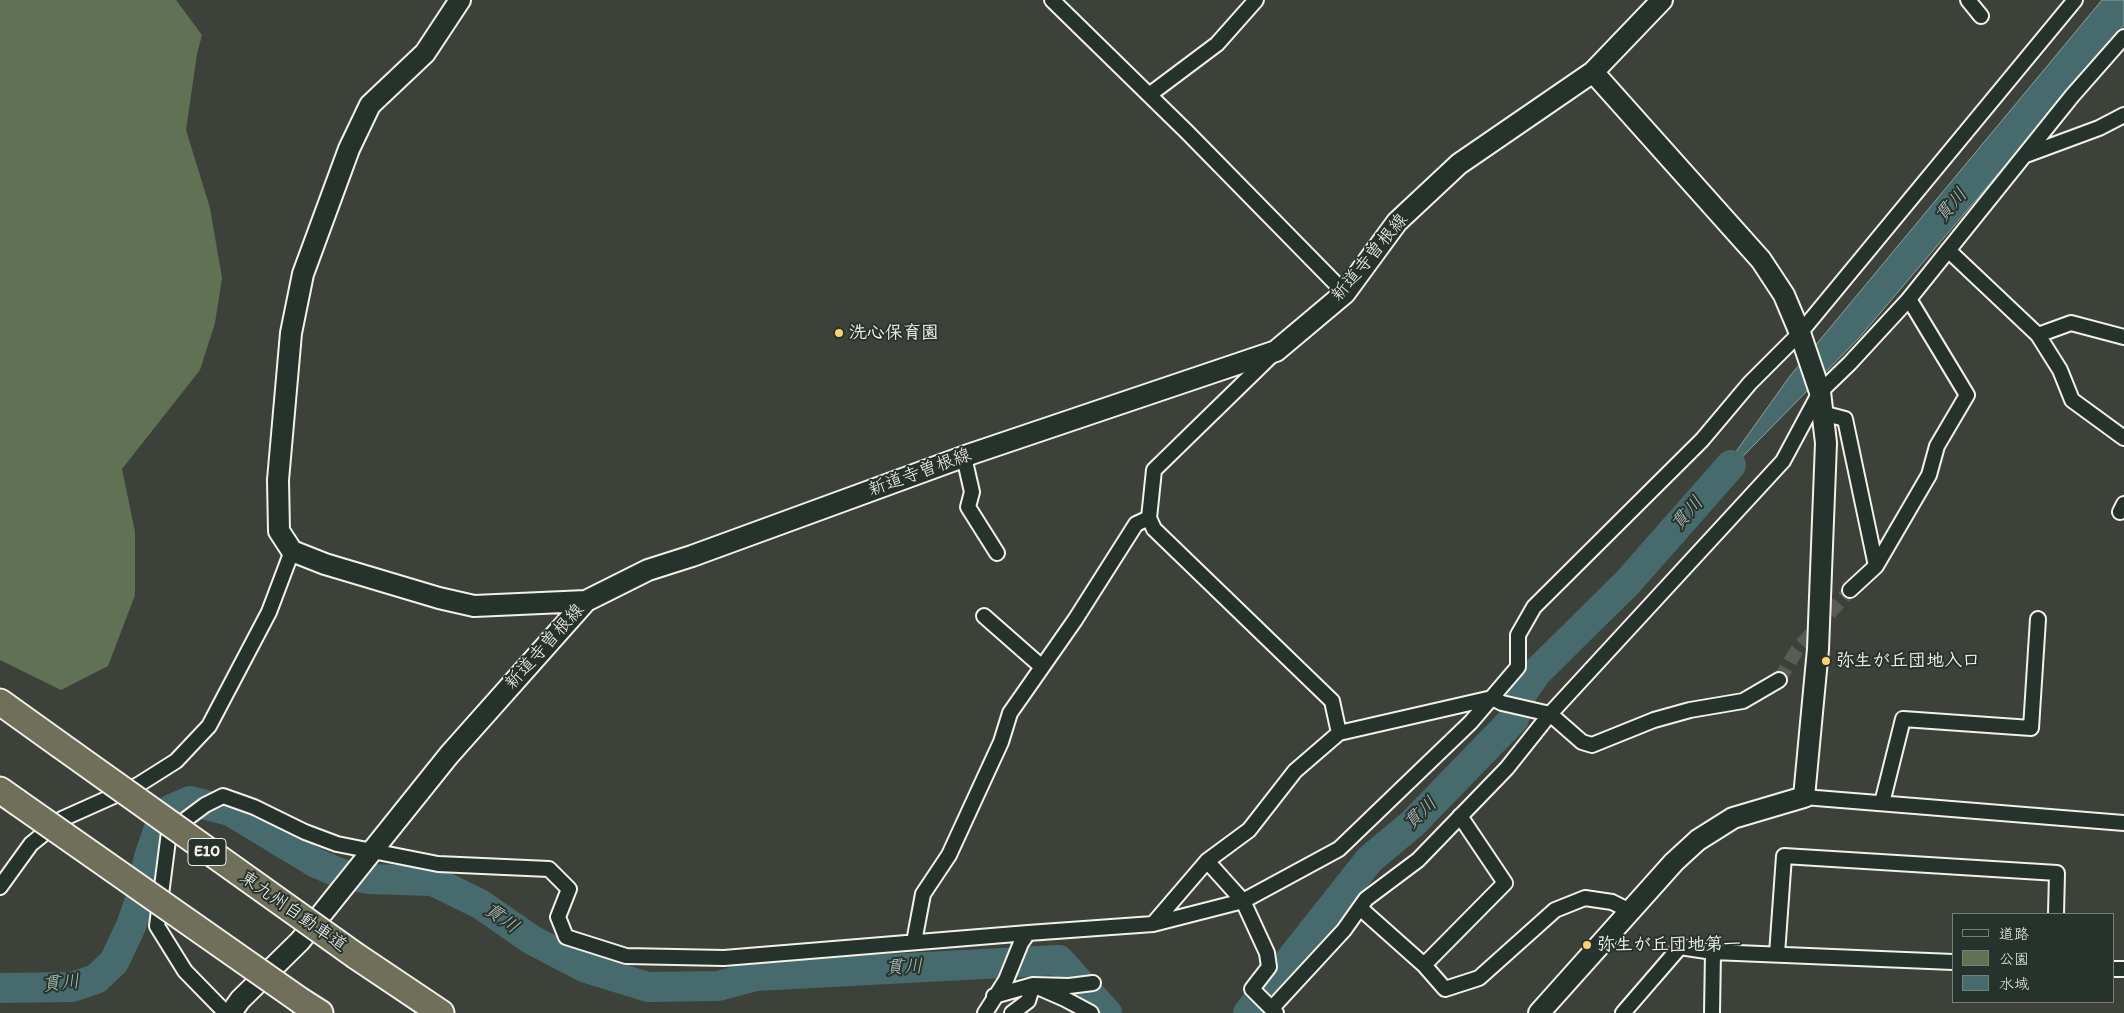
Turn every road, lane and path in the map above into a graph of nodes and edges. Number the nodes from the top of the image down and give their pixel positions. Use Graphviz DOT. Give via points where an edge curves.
graph roads {
  1 [pos="460,0"];
  2 [pos="1052,0"];
  3 [pos="1256,0"];
  4 [pos="1662,0"];
  5 [pos="1968,0"];
  6 [pos="2075,0"];
  7 [pos="1981,16"];
  8 [pos="2124,37"];
  9 [pos="1593,72"];
  10 [pos="1149,95"];
  11 [pos="2124,115"];
  12 [pos="2025,155"];
  13 [pos="1948,250"];
  14 [pos="1346,293"];
  15 [pos="1909,299"];
  16 [pos="1800,333"];
  17 [pos="2038,335"];
  18 [pos="2124,337"];
  19 [pos="1276,351"];
  20 [pos="1820,392"];
  21 [pos="1822,413"];
  22 [pos="2124,438"];
  23 [pos="964,456"];
  24 [pos="1149,518"];
  25 [pos="292,551"];
  26 [pos="997,553"];
  27 [pos="1876,566"];
  28 [pos="1850,590"];
  29 [pos="586,600"];
  30 [pos="984,616"];
  31 [pos="2038,619"];
  32 [pos="1042,668"];
  33 [pos="1779,680"];
  34 [pos="1497,701"];
  35 [pos="0,702"];
  36 [pos="1546,712"];
  37 [pos="1339,733"];
  38 [pos="8,796"];
  39 [pos="1804,796"];
  40 [pos="1882,803"];
  41 [pos="1460,816"];
  42 [pos="2124,823"];
  43 [pos="369,851"];
  44 [pos="1207,861"];
  45 [pos="0,887"];
  46 [pos="1244,904"];
  47 [pos="1360,908"];
  48 [pos="1630,911"];
  49 [pos="2056,913"];
  50 [pos="1153,924"];
  51 [pos="1024,938"];
  52 [pos="914,942"];
  53 [pos="1712,952"];
  54 [pos="1777,954"];
  55 [pos="1952,962"];
  56 [pos="1424,965"];
  57 [pos="1093,983"];
  58 [pos="1033,985"];
  59 [pos="994,996"];
  60 [pos="311,1007"];
  61 [pos="1272,1008"];
  62 [pos="230,1013"];
  63 [pos="441,1013"];
  64 [pos="985,1013"];
  65 [pos="1012,1013"];
  66 [pos="1091,1013"];
  67 [pos="1539,1013"];
  68 [pos="1623,1013"];
  69 [pos="1712,1013"];
  1 -- 25 [label="street" via="425,53 370,105 349,149 303,274 291,333 278,480 279,531"];
  2 -- 10 [label="street"];
  3 -- 10 [label="street" via="1217,44"];
  4 -- 9 [label="street, 新道寺曽根線"];
  5 -- 7 [label="street"];
  6 -- 16 [label="street"];
  8 -- 12 [label="street"];
  9 -- 14 [label="street, 新道寺曽根線" via="1459,164 1397,222"];
  9 -- 16 [label="street" via="1761,260 1784,295"];
  10 -- 14 [label="street"];
  11 -- 12 [label="street" via="2099,128"];
  12 -- 13 [label="street"];
  13 -- 15 [label="street"];
  13 -- 17 [label="street"];
  14 -- 19 [label="street, 新道寺曽根線"];
  15 -- 20 [label="street"];
  15 -- 27 [label="street" via="1967,395 1937,446 1929,475"];
  16 -- 20 [label="street"];
  16 -- 34 [label="street" via="1750,383 1702,440 1534,607 1518,635 1518,666"];
  17 -- 18 [label="street" via="2071,323"];
  17 -- 22 [label="street" via="2060,370 2072,400"];
  19 -- 23 [label="street, 新道寺曽根線"];
  19 -- 24 [label="street" via="1154,470"];
  20 -- 21 [label="street"];
  20 -- 36 [label="street" via="1783,461"];
  21 -- 27 [label="street" via="1844,419"];
  21 -- 39 [label="street" via="1826,443 1818,649"];
  23 -- 26 [label="street" via="972,492 968,507"];
  23 -- 29 [label="street, 新道寺曽根線" via="648,570"];
  24 -- 32 [label="street" via="1136,524"];
  24 -- 37 [label="street" via="1154,529 1332,701"];
  25 -- 29 [label="street" via="353,573 474,606"];
  25 -- 45 [label="street" via="269,612 209,726 176,760 138,785 62,819 31,844"];
  27 -- 28 [label="street"];
  29 -- 43 [label="street, 新道寺曽根線"];
  30 -- 32 [label="street"];
  31 -- 40 [label="street" via="2031,728 1903,718"];
  32 -- 52 [label="street" via="1010,713 1001,742 949,855 923,894"];
  33 -- 36 [label="street" via="1743,701 1654,720 1592,746 1582,742"];
  34 -- 36 [label="street"];
  34 -- 37 [label="street"];
  34 -- 46 [label="street" via="1339,849"];
  35 -- 63 [label="highway, 東九州自動車道 / E10, bridge"];
  36 -- 41 [label="street" via="1507,768"];
  37 -- 44 [label="street" via="1295,772 1249,830"];
  38 -- 60 [label="highway, bridge"];
  39 -- 40 [label="street"];
  39 -- 48 [label="street" via="1733,818 1698,840"];
  40 -- 42 [label="street"];
  41 -- 47 [label="street" via="1418,860"];
  41 -- 56 [label="street" via="1504,883"];
  43 -- 52 [label="street" via="438,864 549,868 569,888 558,917 566,937 626,956 724,958"];
  43 -- 62 [label="street, 新道寺曽根線" via="300,941"];
  43 -- 62 [label="street" via="305,832 223,796 205,805 170,832 157,926 185,971 224,1011"];
  44 -- 46 [label="street"];
  44 -- 50 [label="street"];
  46 -- 50 [label="street"];
  46 -- 61 [label="street" via="1267,953 1269,967 1252,989"];
  47 -- 56 [label="street"];
  47 -- 61 [label="street" via="1344,930"];
  48 -- 56 [label="street" via="1612,902 1585,898 1555,910 1479,978 1445,989"];
  48 -- 67 [label="street"];
  49 -- 54 [label="street" via="2057,873 1784,856"];
  50 -- 51 [label="street"];
  51 -- 52 [label="street"];
  51 -- 59 [label="street" via="1006,980"];
  53 -- 54 [label="street"];
  53 -- 68 [label="street" via="1680,946"];
  53 -- 69 [label="street"];
  54 -- 55 [label="street"];
  57 -- 58 [label="street"];
  58 -- 59 [label="street"];
  58 -- 65 [label="street" via="1028,1001"];
  58 -- 66 [label="street"];
  59 -- 64 [label="street"];
}
